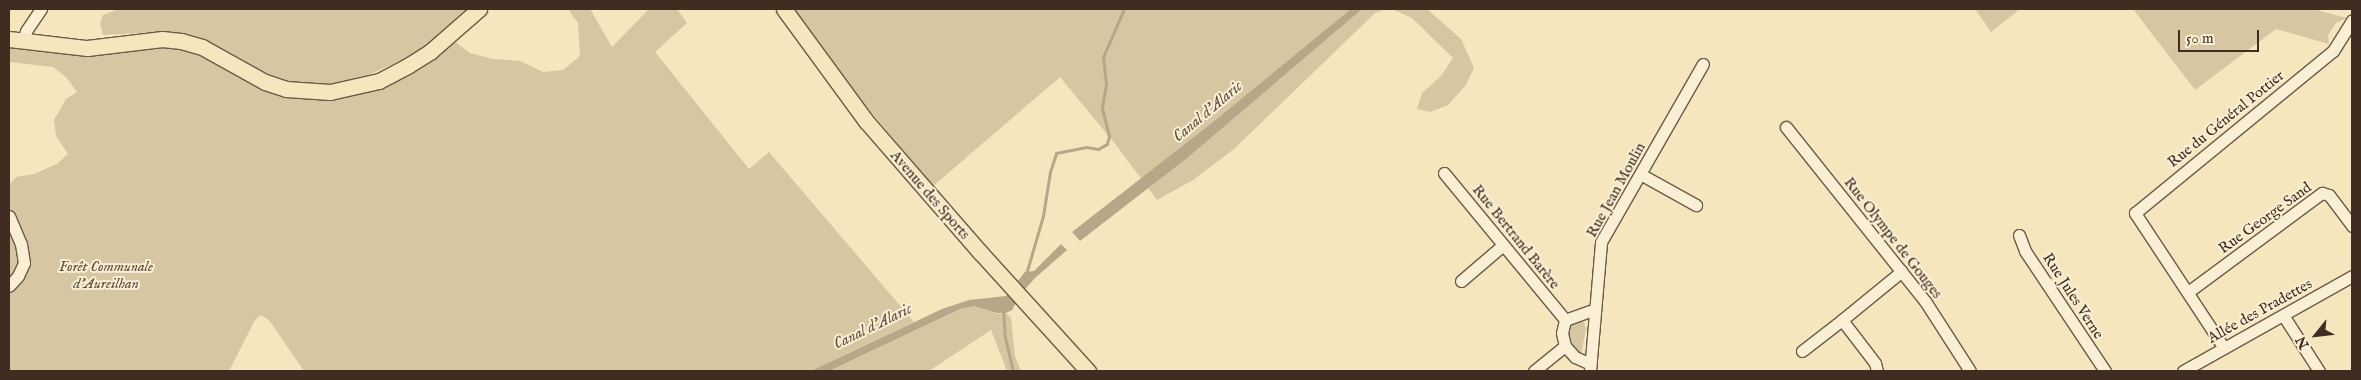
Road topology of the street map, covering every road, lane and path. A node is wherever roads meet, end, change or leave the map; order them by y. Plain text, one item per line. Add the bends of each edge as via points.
1 (41, 9) edge
2 (478, 9) edge
3 (784, 9) edge
4 (2352, 21) edge
5 (16, 40) edge
6 (1703, 64) dead end
7 (1786, 127) dead end
8 (1444, 174) dead end
9 (1642, 174) junction
10 (1696, 205) dead end
11 (9, 216) edge
12 (2352, 226) edge
13 (2019, 235) dead end
14 (1504, 245) junction
15 (1902, 271) junction
16 (2352, 276) edge
17 (1461, 281) dead end
18 (9, 286) edge
19 (2188, 292) junction
20 (1595, 309) junction
21 (2283, 315) junction
22 (1565, 320) junction
23 (1842, 320) junction
24 (1565, 346) junction
25 (2224, 348) junction
26 (1802, 351) dead end
27 (1591, 367) edge
28 (1088, 371) edge
29 (1534, 371) edge
30 (1876, 371) edge
31 (1970, 371) edge
32 (2105, 371) edge
33 (2183, 371) edge
34 (2319, 371) edge

1 - 5 street
2 - 5 main road via 431,51 409,65 380,81 330,92 305,92 272,84 202,47 181,41 162,39 87,48
3 - 28 main road, Avenue des Sports via 866,121
4 - 19 street, Rue du Général Pottier via 2332,51 2135,213
6 - 9 street, Rue Jean Moulin
7 - 15 street, Rue Olympe de Gouges
8 - 14 street, Rue Bertrand Barère
9 - 10 street
9 - 20 street, Rue Jean Moulin via 1601,242
11 - 18 street via 21,244 24,263
12 - 19 street, Rue George Sand via 2329,195 2322,193
13 - 32 street, Rue Jules Verne via 2025,250
14 - 17 street
14 - 22 street, Rue Bertrand Barère
15 - 23 street
15 - 31 street, Rue Olympe de Gouges
16 - 21 street, Allée des Pradettes
19 - 25 street
20 - 22 street
20 - 27 street, Rue Jean Moulin
21 - 25 street, Allée des Pradettes
21 - 34 street
22 - 24 street via 1562,333
23 - 26 street
23 - 30 street via 1875,363
24 - 27 street
24 - 29 street
25 - 33 street, Allée des Pradettes

